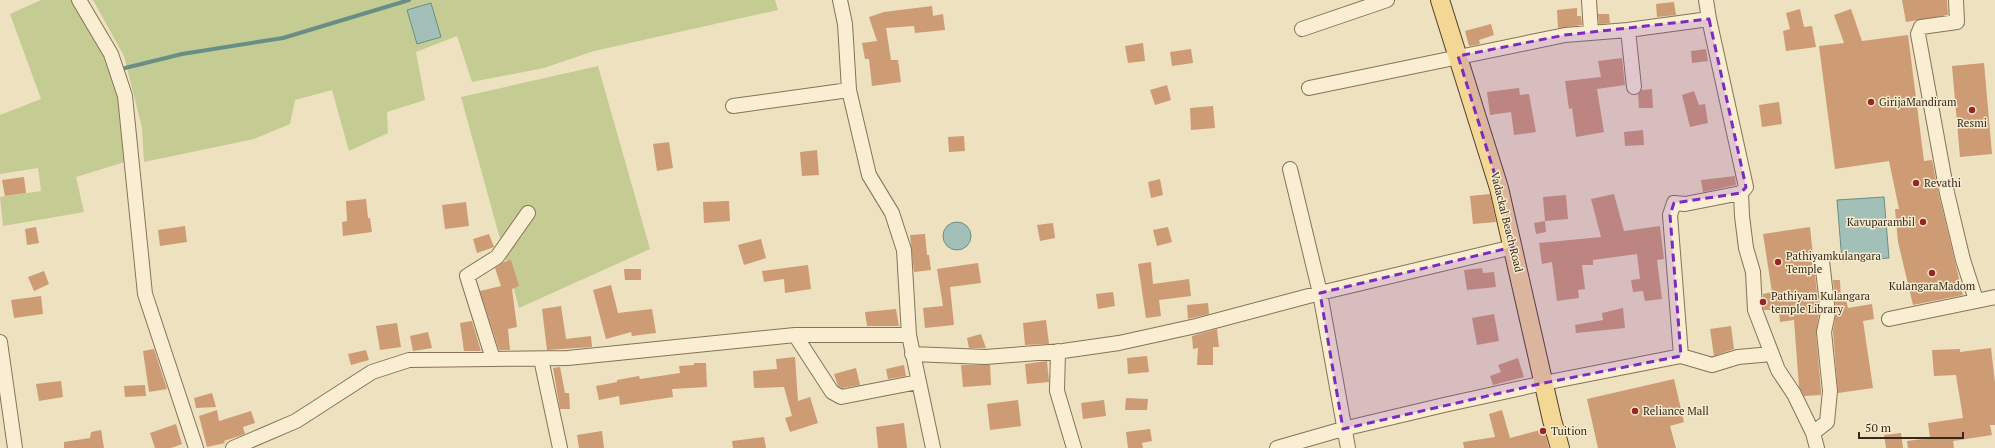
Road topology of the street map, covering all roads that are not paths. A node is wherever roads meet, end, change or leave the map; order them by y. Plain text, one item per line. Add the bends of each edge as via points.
1 (79, 0) edge
2 (840, 0) edge
3 (1387, 0) edge
4 (1440, 0) edge
5 (1589, 0) edge
6 (1706, 0) edge
7 (1956, 0) edge
8 (1709, 19) junction
9 (1302, 29) dead end
10 (1628, 30) junction
11 (1591, 33) junction
12 (1458, 56) junction
13 (1634, 86) dead end
14 (1309, 88) dead end
15 (849, 90) junction
16 (733, 106) dead end
17 (1290, 169) dead end
18 (1741, 193) junction
19 (528, 213) dead end
20 (1513, 247) junction
21 (1822, 261) dead end
22 (1320, 292) junction
23 (1995, 297) edge
24 (1976, 300) junction
25 (1889, 319) dead end
26 (795, 335) junction
27 (909, 335) junction
28 (0, 342) edge
29 (1058, 351) junction
30 (912, 354) junction
31 (1772, 354) junction
32 (1681, 356) junction
33 (493, 359) junction
34 (541, 359) junction
35 (918, 382) junction
36 (1544, 383) junction
37 (1343, 429) junction
38 (1813, 433) junction
39 (15, 448) edge
40 (196, 448) edge
41 (233, 448) edge
42 (560, 448) edge
43 (933, 448) edge
44 (1074, 448) edge
45 (1277, 448) edge
46 (1348, 448) edge
47 (1560, 448) edge
48 (1817, 448) edge

1 - 40 street via 111,54 125,96 145,294
2 - 15 street via 845,24
3 - 9 street
4 - 12 main road, Vadackal Beach Road
5 - 11 street
6 - 8 street
7 - 24 street via 1957,22 1921,27 1918,34 1947,193 1963,260
8 - 10 street
8 - 18 street via 1745,178 1746,187
10 - 11 street
10 - 13 street
11 - 12 street via 1565,35
12 - 14 street
12 - 20 main road, Vadackal Beach Road via 1499,188
15 - 16 street
15 - 27 street via 869,175 892,213 904,250
17 - 22 street
18 - 31 street via 1746,248 1753,272 1755,310
18 - 32 street via 1674,204 1670,214
19 - 33 street via 497,256 467,276
20 - 22 street
20 - 36 main road, Vadackal Beach Road
21 - 38 street via 1828,313 1824,332 1830,391 1827,422
22 - 29 street via 1196,326 1120,343
22 - 37 street
23 - 24 street
24 - 25 street
26 - 27 street
26 - 34 street
26 - 35 street via 836,396
27 - 30 street
28 - 39 street
29 - 30 street via 984,357
29 - 44 street via 1056,391
30 - 35 street
31 - 32 street via 1738,357 1712,365
31 - 38 street via 1778,370 1794,394
32 - 36 street
33 - 34 street
33 - 41 street via 409,360 392,365 372,372 296,421
34 - 42 street
35 - 43 street
36 - 37 street
36 - 47 main road, Vadackal Beach Road
37 - 45 street
37 - 46 street
38 - 48 street

